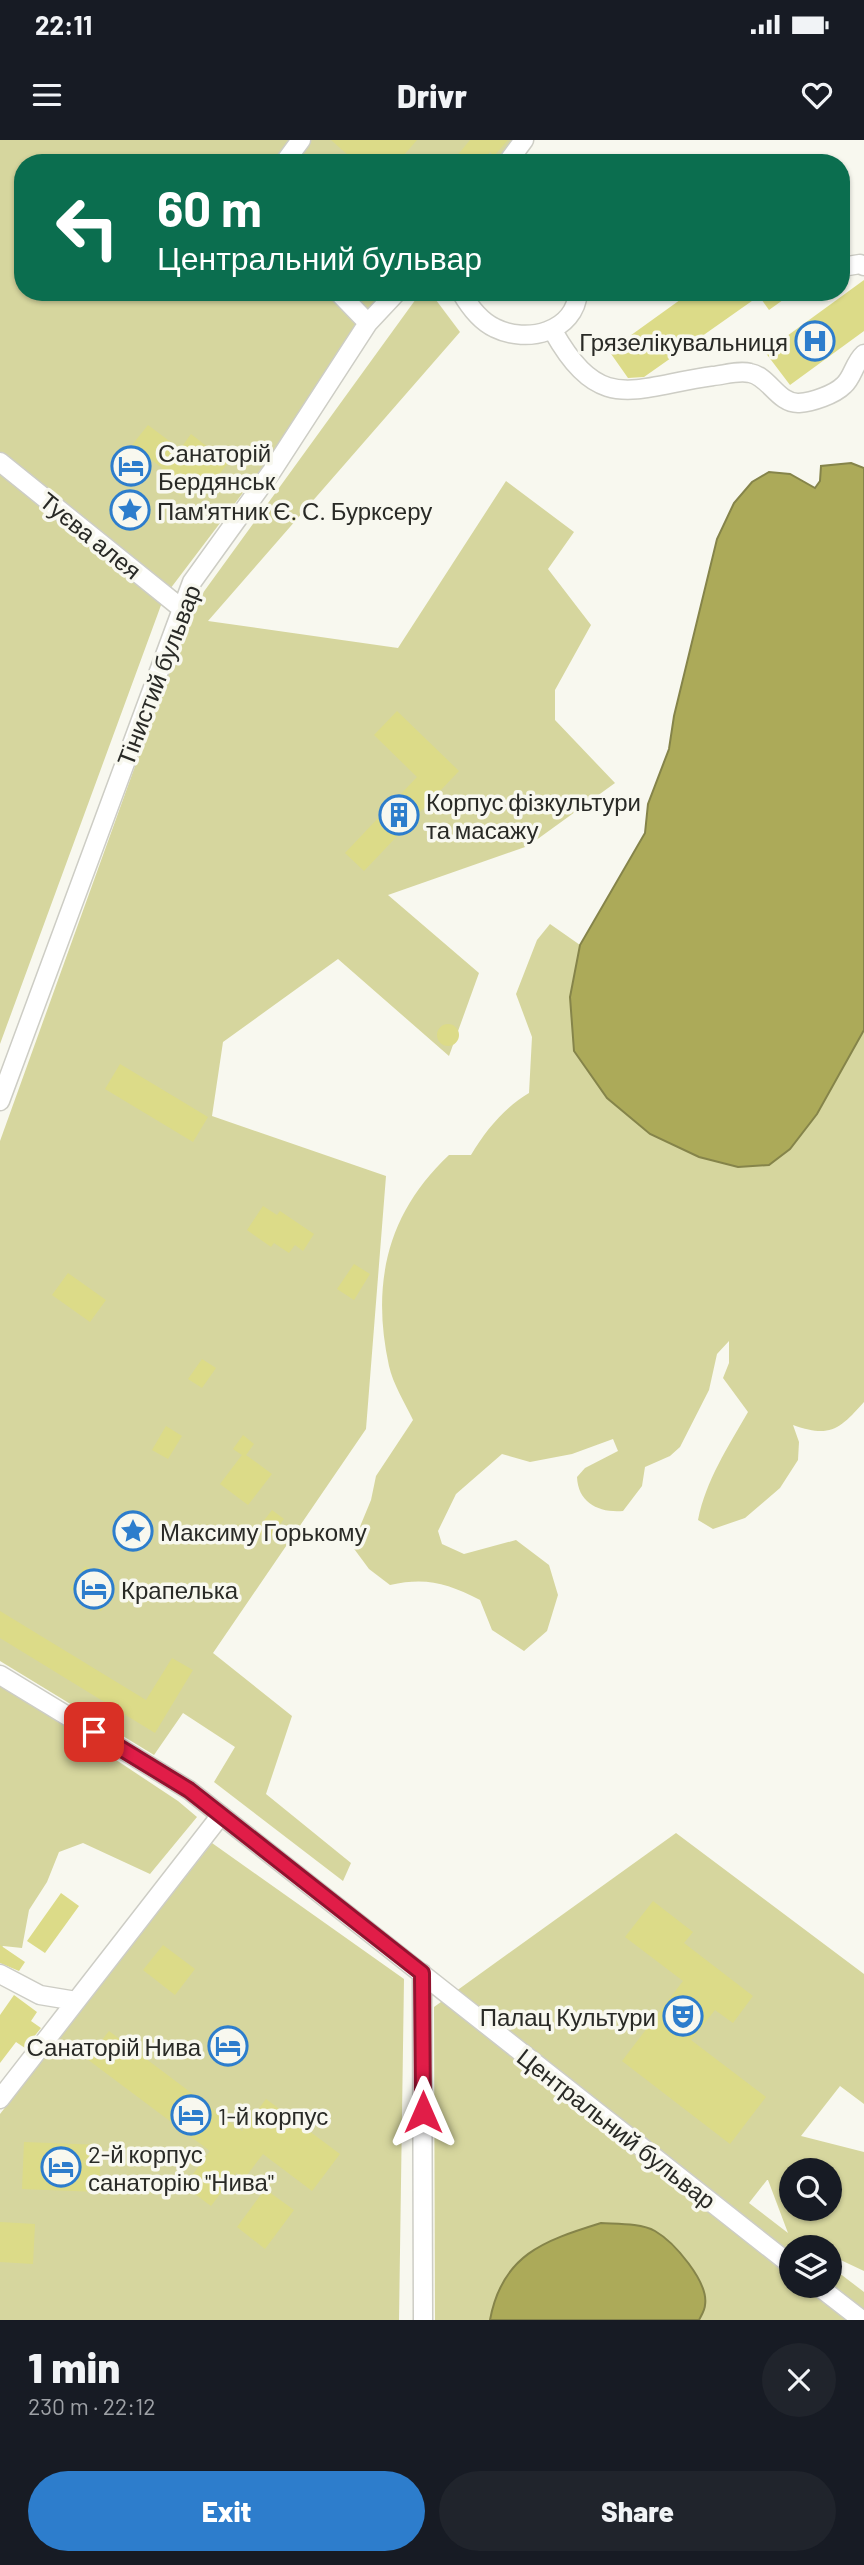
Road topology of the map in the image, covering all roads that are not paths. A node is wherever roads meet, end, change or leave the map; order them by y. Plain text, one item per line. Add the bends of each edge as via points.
1 (347, 301) edge
2 (389, 301) edge
3 (466, 301) edge
4 (575, 301) edge
5 (368, 323) junction
6 (553, 331) junction
7 (864, 354) edge
8 (845, 385) junction
9 (864, 385) edge
10 (0, 462) edge
11 (181, 608) junction
12 (0, 1101) edge
13 (0, 1675) edge
14 (221, 1815) junction
15 (422, 1973) junction
16 (0, 1974) edge
17 (76, 2001) junction
18 (0, 2099) edge
19 (779, 2255) edge
20 (834, 2298) edge
21 (423, 2320) edge
22 (862, 2320) edge

1 - 5 street
2 - 5 street, Тінистий бульвар
3 - 6 street via 495,328 524,335
4 - 6 street via 568,320
5 - 11 street, Тінистий бульвар via 272,471 192,582
6 - 8 street via 566,354 609,390 632,392 747,372 759,375 783,398 797,403
7 - 8 street
8 - 9 street
10 - 11 street, Туєва алея
11 - 12 street, Тінистий бульвар
13 - 14 street, Центральний бульвар via 189,1790
14 - 15 street, Центральний бульвар
14 - 17 street
15 - 19 street, Центральний бульвар
15 - 21 street
16 - 17 street via 40,1995
17 - 18 street
20 - 22 street

